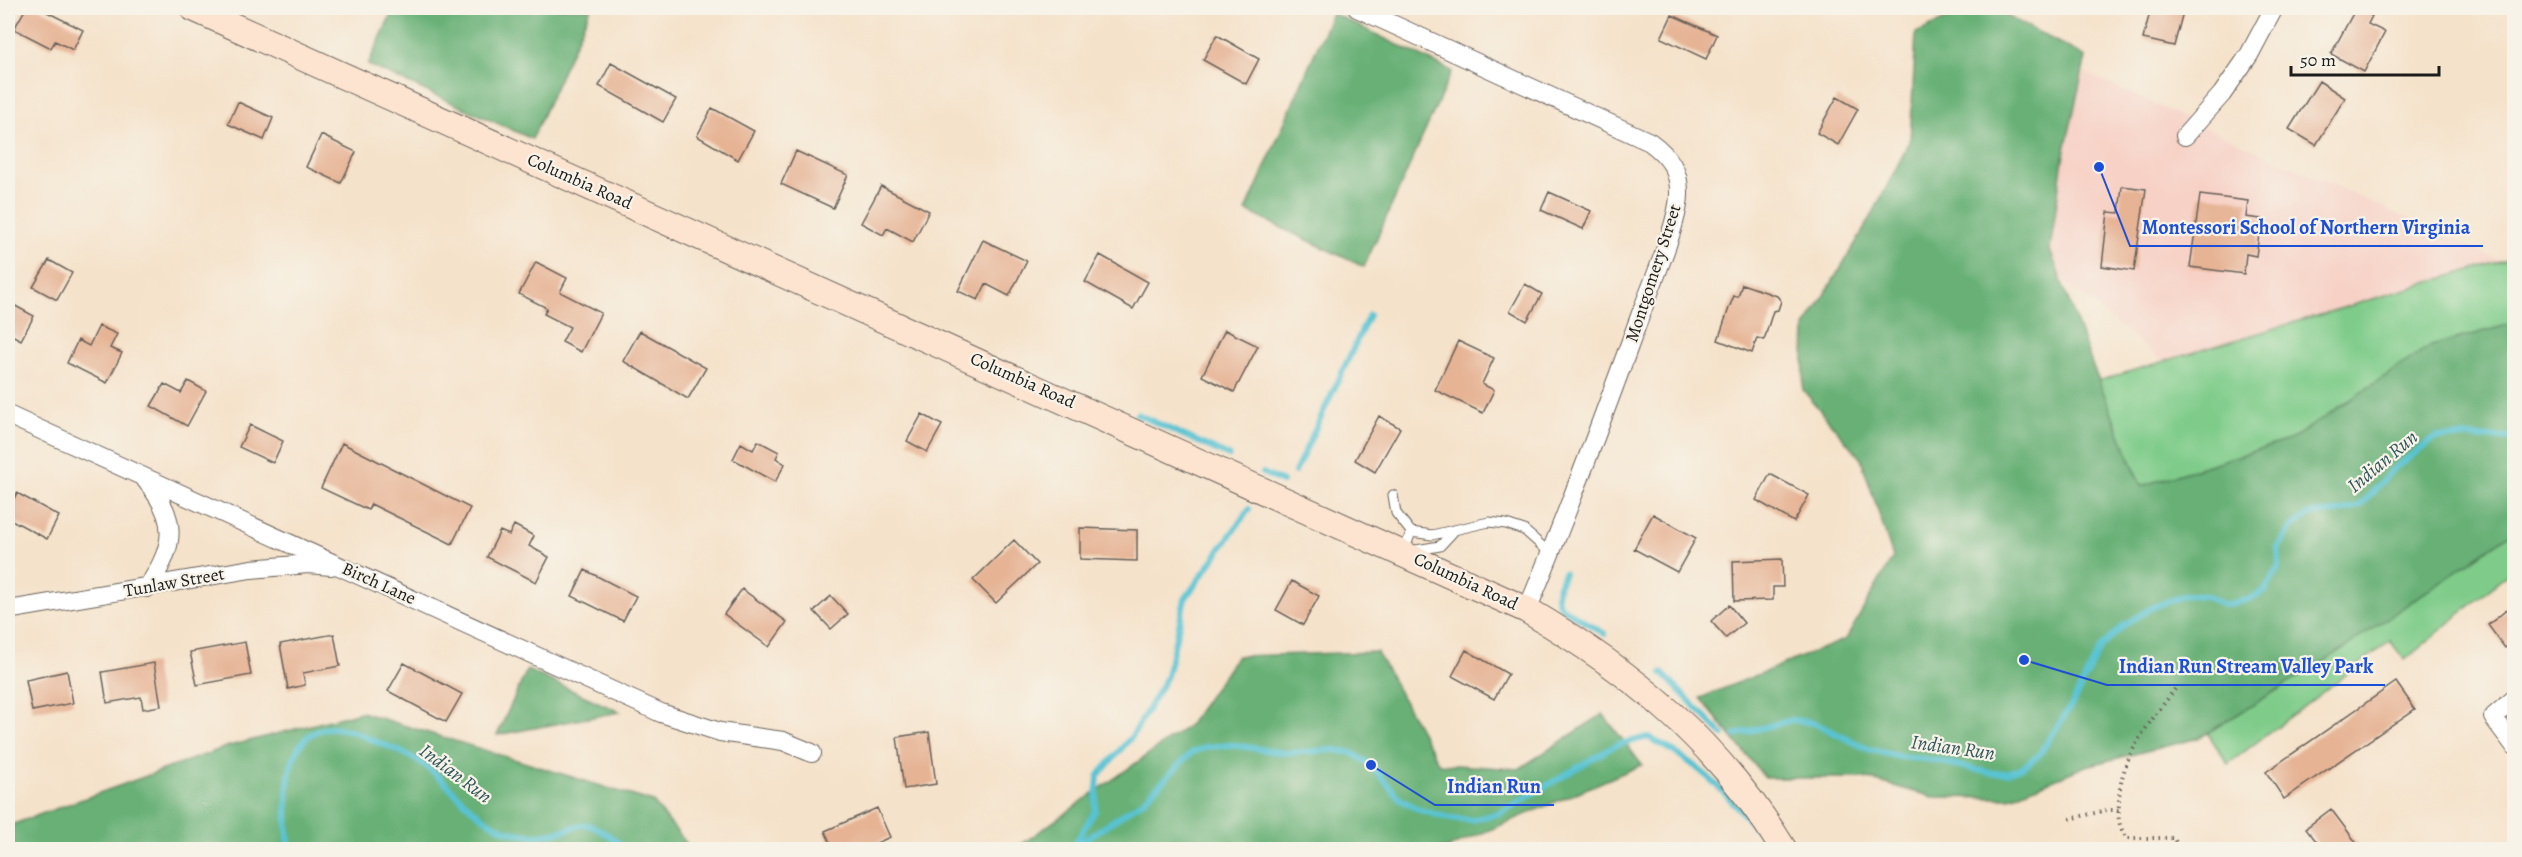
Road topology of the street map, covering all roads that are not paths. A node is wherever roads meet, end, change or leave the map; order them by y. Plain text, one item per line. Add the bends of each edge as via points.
1 (193, 8) edge
2 (1357, 8) edge
3 (2274, 8) edge
4 (2185, 136) dead end
5 (8, 415) edge
6 (142, 476) junction
7 (1394, 495) dead end
8 (1453, 532) junction
9 (1407, 542) junction
10 (1551, 554) junction
11 (342, 567) junction
12 (147, 588) junction
13 (8, 610) edge
14 (1527, 610) junction
15 (2514, 699) edge
16 (2514, 745) edge
17 (812, 753) dead end
18 (1784, 849) edge

1 - 9 street, Columbia Road
2 - 10 street, Montgomery Street via 1650,142 1666,154 1677,176 1678,204 1660,261
3 - 4 street via 2222,94
5 - 6 street, Birch Lane
6 - 11 street, Birch Lane
6 - 12 street via 168,513 171,531 169,548
7 - 9 lane
8 - 9 lane
8 - 9 lane via 1440,546
8 - 10 lane via 1489,522 1506,524 1524,530
9 - 14 street, Columbia Road
10 - 14 street, Montgomery Street
11 - 12 street, Tunlaw Street via 309,564 251,569
11 - 17 street, Birch Lane via 661,713 701,727 783,741
12 - 13 street, Tunlaw Street
14 - 18 street, Columbia Road via 1596,651 1696,737 1755,803
15 - 16 street via 2493,717

